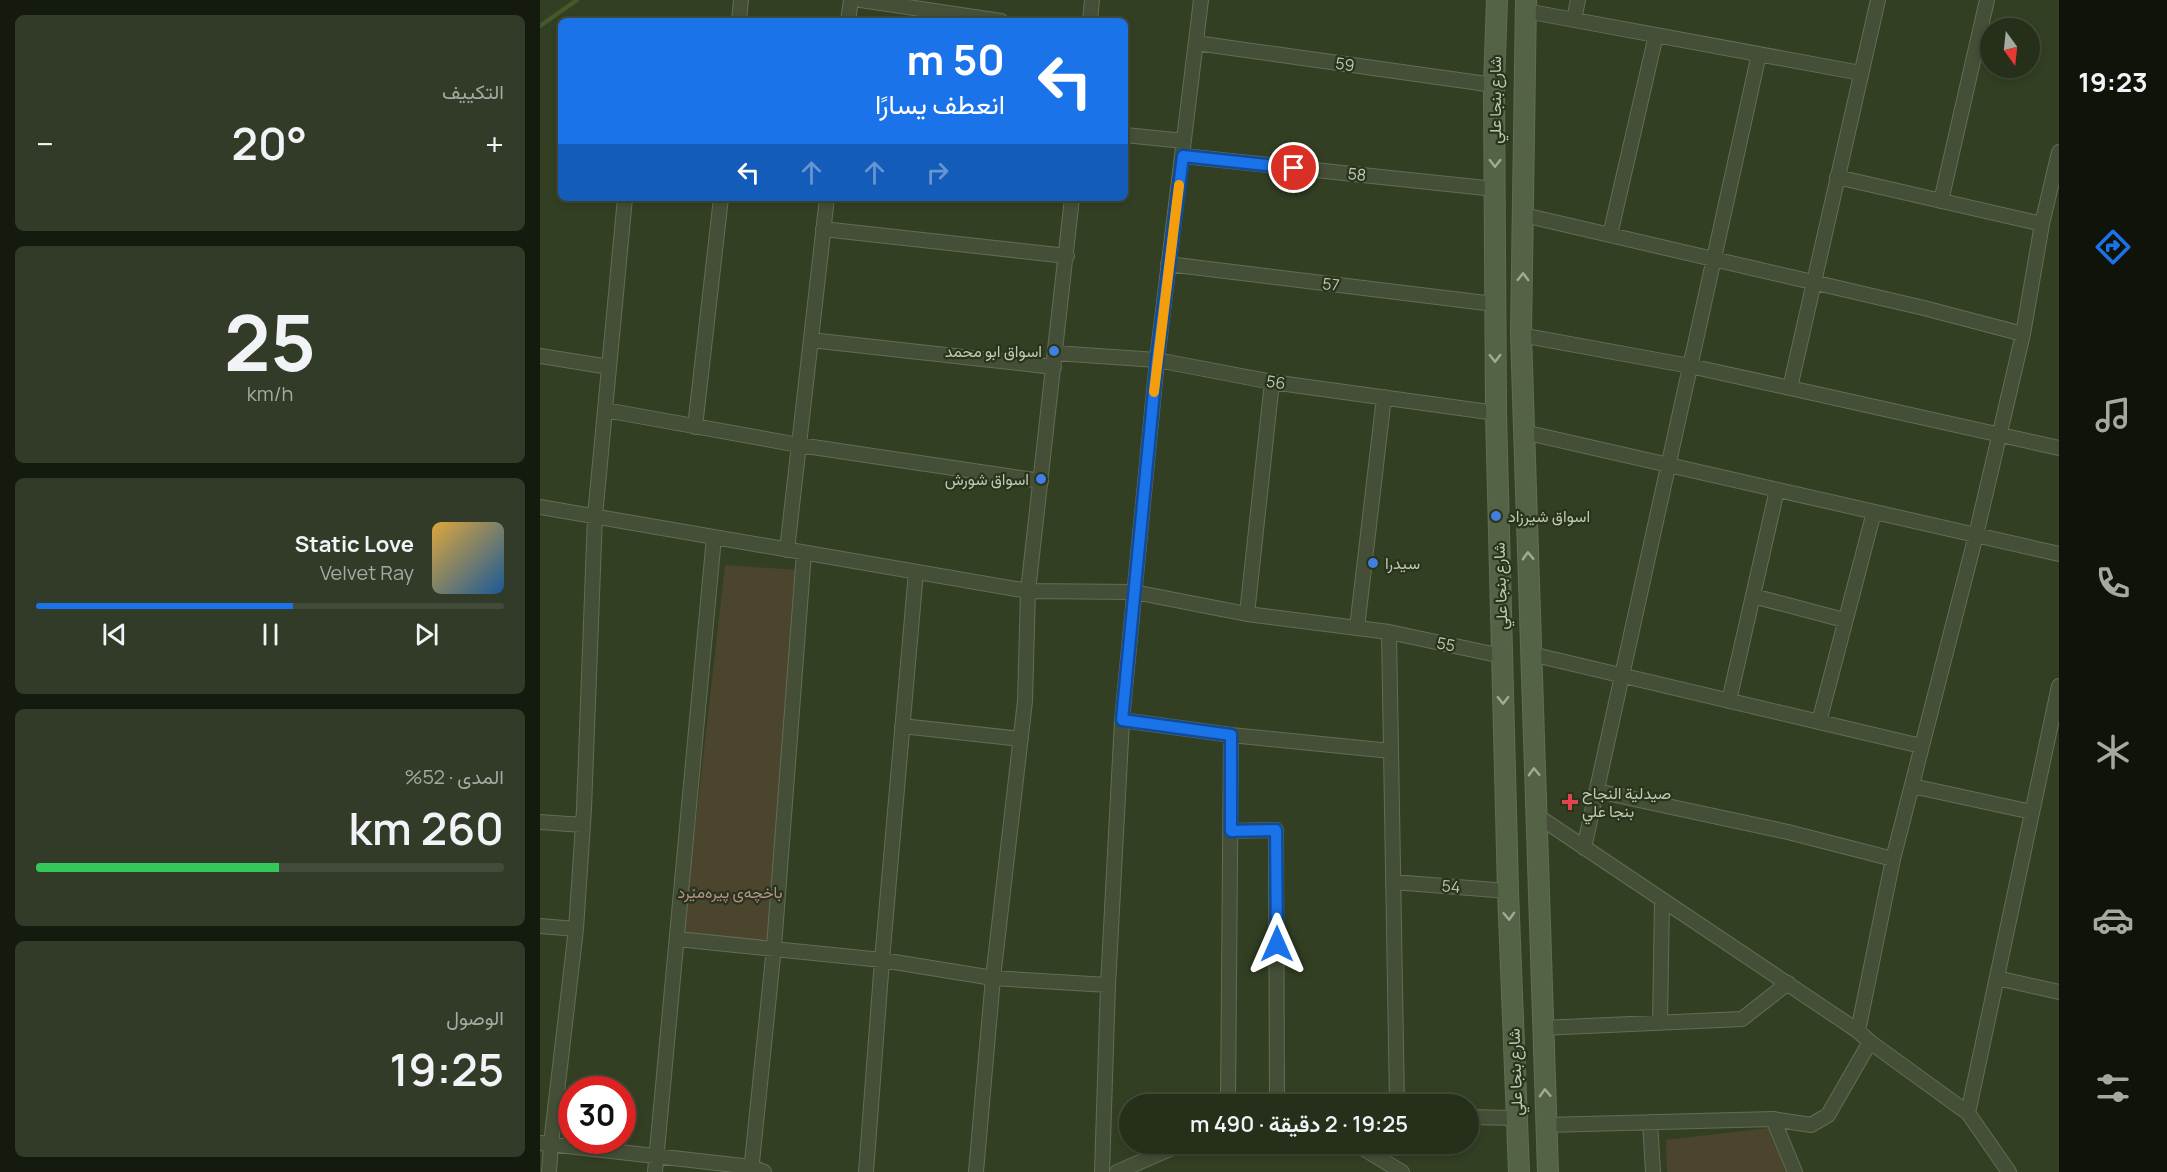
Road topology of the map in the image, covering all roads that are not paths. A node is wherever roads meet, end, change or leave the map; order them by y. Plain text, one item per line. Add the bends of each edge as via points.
1 (741, 0) edge
2 (851, 0) edge
3 (861, 0) edge
4 (1092, 0) edge
5 (1201, 0) edge
6 (1497, 0) edge
7 (1578, 0) edge
8 (1878, 0) edge
9 (1987, 0) edge
10 (1526, 5) edge
11 (739, 18) edge
12 (848, 18) edge
13 (981, 18) edge
14 (1090, 18) edge
15 (1574, 20) junction
16 (1656, 35) junction
17 (1196, 43) junction
18 (1759, 54) junction
19 (1861, 73) junction
20 (1494, 85) junction
21 (1128, 135) edge
22 (1184, 141) junction
23 (2059, 152) edge
24 (1183, 156) junction
25 (1837, 177) junction
26 (1495, 189) junction
27 (625, 201) edge
28 (721, 201) edge
29 (827, 201) edge
30 (1072, 201) edge
31 (1941, 201) junction
32 (1524, 215) junction
33 (2042, 224) junction
34 (823, 229) junction
35 (1610, 235) junction
36 (1067, 256) junction
37 (1714, 259) junction
38 (1168, 264) junction
39 (1813, 282) junction
40 (1494, 304) junction
41 (2023, 334) junction
42 (1521, 335) junction
43 (811, 340) junction
44 (540, 356) edge
45 (1055, 360) junction
46 (1157, 360) junction
47 (1690, 366) junction
48 (609, 367) junction
49 (1272, 382) junction
50 (1790, 388) junction
51 (1384, 398) junction
52 (605, 411) junction
53 (1496, 413) junction
54 (695, 426) junction
55 (1524, 432) junction
56 (1999, 435) junction
57 (799, 445) junction
58 (2059, 448) edge
59 (1669, 465) junction
60 (1041, 481) junction
61 (1777, 490) junction
62 (540, 507) edge
63 (1874, 512) junction
64 (596, 516) junction
65 (1976, 535) junction
66 (714, 537) junction
67 (786, 550) junction
68 (804, 553) junction
69 (2059, 554) edge
70 (916, 572) junction
71 (1529, 588) junction
72 (1500, 590) junction
73 (1028, 591) junction
74 (1134, 592) junction
75 (1753, 596) junction
76 (1247, 614) junction
77 (1844, 620) junction
78 (1357, 628) junction
79 (1389, 632) junction
80 (1531, 654) junction
81 (1502, 656) junction
82 (1622, 676) junction
83 (2059, 686) edge
84 (1729, 701) junction
85 (1122, 720) junction
86 (1819, 722) junction
87 (902, 726) junction
88 (1231, 735) junction
89 (1021, 739) junction
90 (1921, 746) junction
91 (1391, 752) junction
92 (1912, 786) junction
93 (1597, 791) junction
94 (2032, 812) junction
95 (1536, 815) junction
96 (540, 822) edge
97 (583, 825) junction
98 (1231, 831) junction
99 (1584, 848) junction
100 (1893, 859) junction
101 (1393, 882) junction
102 (1508, 891) junction
103 (1662, 900) junction
104 (540, 926) edge
105 (576, 929) junction
106 (677, 939) junction
107 (774, 947) junction
108 (882, 960) junction
109 (993, 978) junction
110 (1997, 978) junction
111 (1788, 983) junction
112 (1108, 986) junction
113 (2059, 992) edge
114 (1660, 1023) junction
115 (1542, 1028) junction
116 (1858, 1031) junction
117 (1870, 1042) junction
118 (1227, 1094) edge
119 (1277, 1094) edge
120 (1397, 1094) edge
121 (1968, 1113) junction
122 (1479, 1117) edge
123 (1517, 1119) junction
124 (1773, 1119) junction
125 (1650, 1122) junction
126 (1546, 1125) junction
127 (545, 1144) edge
128 (1159, 1154) edge
129 (1372, 1154) edge
130 (657, 1156) junction
131 (756, 1170) edge
132 (549, 1172) edge
133 (655, 1172) edge
134 (866, 1172) edge
135 (976, 1172) edge
136 (1102, 1172) edge
137 (1117, 1172) edge
138 (1402, 1172) edge
139 (1519, 1172) edge
140 (1548, 1172) edge
141 (1653, 1172) edge
142 (1796, 1172) edge
143 (2009, 1172) edge

1 - 11 street
2 - 12 street
3 - 13 street
4 - 14 street
5 - 17 street
6 - 20 main road, شارع بنجا علي
7 - 15 street
8 - 19 street
9 - 31 street
10 - 15 street
10 - 32 main road, شارع بنجا علي
15 - 16 street
16 - 18 street
16 - 35 street
17 - 20 street, 59
17 - 22 street
18 - 19 street
18 - 37 street
19 - 25 street
20 -> 26 main road, شارع بنجا علي
21 - 22 street
22 - 24 street
23 - 33 street
24 - 26 street, 58
24 - 38 street
25 - 31 street
25 - 39 street
26 - 40 main road, شارع بنجا علي
27 - 48 street
28 - 54 street
29 - 34 street
30 - 36 street
31 - 33 street
32 - 35 street
42 -> 32 main road, شارع بنجا علي
33 - 41 street
34 - 36 street
34 - 43 street
35 - 37 street
36 - 45 street
37 - 39 street
37 - 47 street
38 - 40 street, 57
38 - 46 street
39 - 41 street
39 - 50 street
40 -> 53 main road, شارع بنجا علي
41 - 56 street
42 - 47 street
42 - 55 main road, شارع بنجا علي
43 - 45 street, 56
43 - 57 street
44 - 48 street
45 - 46 street, 56
45 - 60 street
46 - 49 street, 56
46 - 74 street
47 - 50 street
47 - 59 street
48 - 52 street
49 - 51 street, 56
49 - 76 street
50 - 56 street
51 - 53 street, 56
51 - 78 street
52 - 54 street
52 - 64 street
53 - 72 main road, شارع بنجا علي
54 - 57 street
55 - 59 street
71 -> 55 main road, شارع بنجا علي
56 - 58 street
56 - 65 street
57 - 60 street
57 - 67 street
59 - 61 street
59 - 82 street
60 - 73 street
61 - 63 street
61 - 75 street
62 - 64 street, 55
63 - 65 street
63 - 77 street
64 - 66 street, 55
64 - 97 street
65 - 69 street
65 - 90 street
66 - 67 street, 55
66 - 106 street
67 - 68 street, 55
68 - 70 street, 55
68 - 107 street
70 - 73 street, 55
70 - 87 street
71 - 72 main road
71 - 80 main road, شارع بنجا علي
72 - 81 main road, شارع بنجا علي
73 - 74 street, 55
73 - 89 street
74 - 76 street, 55
74 - 85 street
75 - 77 street
75 - 84 street
76 - 78 street, 55
77 - 86 street
78 - 79 street, 55
79 - 81 street, 55
79 - 91 street
80 - 82 street
95 -> 80 main road, شارع بنجا علي
81 -> 102 main road, شارع بنجا علي
82 - 84 street
82 - 93 street
83 - 94 street
84 - 86 street
85 - 88 street
85 - 112 street
86 - 90 street
87 - 89 street
87 - 108 street
88 - 91 street
88 - 98 street
89 - 109 street
90 - 92 street
91 - 101 street
92 - 94 street
92 - 100 street
93 - 99 street
93 - 100 street
94 - 110 street
95 - 99 street
95 - 115 main road, شارع بنجا علي
96 - 97 street
97 - 105 street
98 - 118 street
98 - 119 street via 1276,830
99 - 103 street
100 - 116 street
101 - 102 street, 54
101 - 120 street
102 -> 123 main road, شارع بنجا علي
103 - 111 street
103 - 114 street
104 - 105 street
105 - 127 street
106 - 107 street
106 - 130 street
107 - 108 street
107 - 131 street
108 - 109 street
108 - 134 street
109 - 112 street
109 - 135 street
110 - 113 street
110 - 121 street
111 - 114 street via 1742,1019
111 - 116 street
112 - 136 street
114 - 115 street
126 -> 115 main road, شارع بنجا علي
116 - 117 street
117 - 121 street
117 - 124 street via 1828,1115 1811,1125
121 - 143 street
122 - 123 street
123 - 139 main road, شارع بنجا علي
124 - 125 street
124 - 142 street
125 - 126 street
125 - 141 street
126 - 140 main road, شارع بنجا علي
127 - 130 street
127 - 132 street
128 - 137 street
129 - 138 street
130 - 131 street
130 - 133 street

